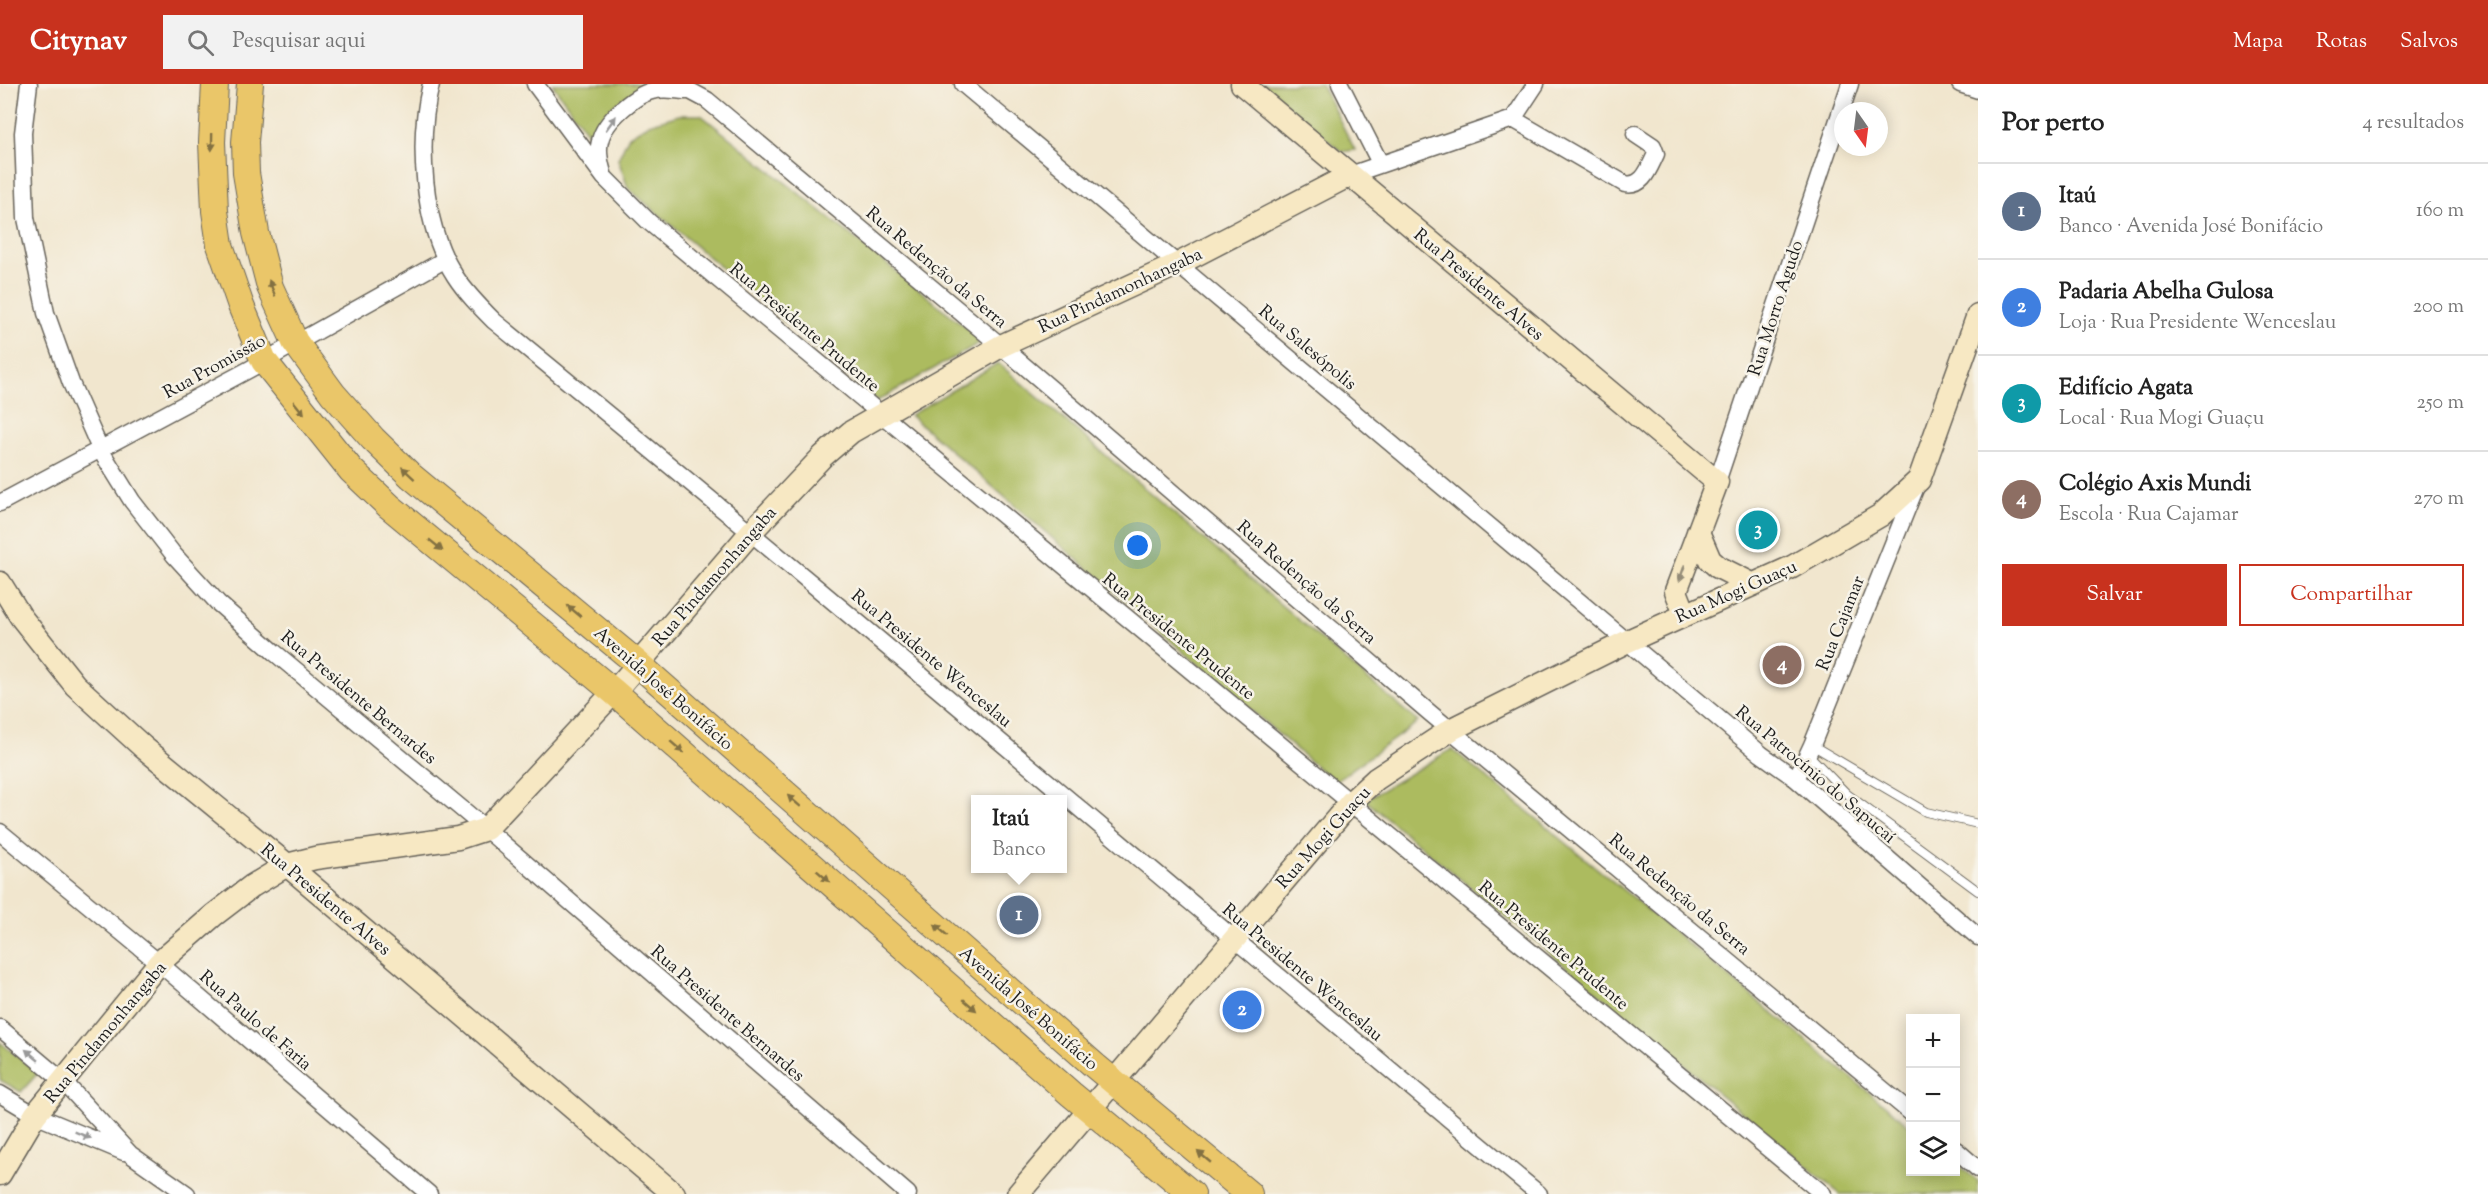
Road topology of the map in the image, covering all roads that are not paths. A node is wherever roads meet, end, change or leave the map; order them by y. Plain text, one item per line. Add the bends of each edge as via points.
1 (29, 84) edge
2 (215, 84) edge
3 (250, 84) edge
4 (431, 84) edge
5 (536, 84) edge
6 (963, 84) edge
7 (1242, 84) edge
8 (1340, 84) edge
9 (1536, 84) edge
10 (1850, 84) edge
11 (1960, 84) edge
12 (683, 88) edge
13 (1978, 90) edge
14 (1516, 121) junction
15 (1635, 134) dead end
16 (1380, 163) junction
17 (1350, 175) junction
18 (604, 177) junction
19 (446, 259) junction
20 (1178, 264) junction
21 (1978, 315) edge
22 (295, 342) junction
23 (1002, 346) junction
24 (264, 361) junction
25 (880, 415) junction
26 (101, 451) junction
27 (1919, 480) junction
28 (1717, 482) junction
29 (0, 503) edge
30 (1881, 515) junction
31 (1901, 526) junction
32 (752, 531) junction
33 (1698, 532) junction
34 (0, 583) edge
35 (1752, 584) junction
36 (1685, 615) junction
37 (1628, 641) junction
38 (637, 663) junction
39 (614, 692) junction
40 (1452, 729) junction
41 (1810, 749) junction
42 (1796, 779) junction
43 (1063, 795) edge
44 (1067, 798) edge
45 (1351, 802) junction
46 (1978, 824) edge
47 (486, 829) junction
48 (0, 832) edge
49 (287, 865) junction
50 (1978, 891) edge
51 (1978, 937) edge
52 (1234, 940) junction
53 (159, 963) junction
54 (0, 1028) edge
55 (64, 1082) junction
56 (1113, 1082) junction
57 (0, 1094) edge
58 (1906, 1108) edge
59 (1089, 1110) junction
60 (35, 1115) junction
61 (1960, 1153) edge
62 (130, 1154) junction
63 (1978, 1169) edge
64 (0, 1174) edge
65 (187, 1194) edge
66 (429, 1194) edge
67 (674, 1194) edge
68 (908, 1194) edge
69 (1018, 1194) edge
70 (1192, 1194) edge
71 (1249, 1194) edge
72 (1539, 1194) edge
73 (1823, 1194) edge

1 - 26 street, Rua Presidente Bernardes via 23,133 26,218 46,313
2 -> 24 main road, Avenida José Bonifácio via 212,169 220,245
22 -> 3 main road, Avenida José Bonifácio via 270,286 256,233 246,173
4 - 19 street, Rua Presidente Wenceslau via 424,112 426,190
5 - 18 street, Rua Presidente Prudente
6 - 20 street, Rua Salesópolis
7 - 17 street, Rua Presidente Alves
8 - 16 street
9 - 14 street
10 - 28 street, Rua Morro Agudo
11 - 13 street
18 -> 12 street via 600,140 613,118 632,100 656,90
12 - 23 street, Rua Redenção da Serra via 707,100
14 - 15 street via 1631,185 1642,179 1656,154 1653,146
14 - 16 street, Rua Pindamonhangaba
16 - 17 street, Rua Pindamonhangaba
17 - 20 street, Rua Pindamonhangaba
17 - 28 street, Rua Presidente Alves
18 - 25 street, Rua Presidente Prudente via 649,222
19 - 22 street, Rua Promissão
19 - 32 street, Rua Presidente Wenceslau via 474,300 495,321
20 - 23 street, Rua Pindamonhangaba
20 - 37 street, Rua Salesópolis
21 - 27 street, Rua Mogi Guaçu
22 - 24 street, Rua Promissão
38 -> 22 main road, Avenida José Bonifácio via 411,476 333,394
23 - 25 street, Rua Pindamonhangaba
23 - 40 street, Rua Redenção da Serra
24 - 26 street, Rua Promissão
24 -> 39 main road, Avenida José Bonifácio via 351,470 389,506
25 - 32 street, Rua Pindamonhangaba via 851,432 823,456
25 - 45 street, Rua Presidente Prudente
26 - 29 street, Rua Promissão
26 - 47 street, Rua Presidente Bernardes via 132,501 218,603
27 - 30 street, Rua Mogi Guaçu
27 - 31 street, Rua Cajamar
28 - 33 street, Rua Morro Agudo
30 - 31 street
30 - 35 street, Rua Mogi Guaçu via 1819,552
31 - 41 street, Rua Cajamar
32 - 38 street, Rua Pindamonhangaba
32 - 43 street, Rua Presidente Wenceslau
33 - 35 street via 1710,560
33 -> 36 street, Rua Morro Agudo via 1676,591
34 - 49 street, Rua Presidente Alves via 21,617 75,685 143,747
35 - 36 street, Rua Mogi Guaçu
36 - 37 street, Rua Mogi Guaçu
37 - 40 street, Rua Mogi Guaçu
37 - 42 street, Rua Patrocínio do Sapucaí
38 - 39 street, Rua Pindamonhangaba
56 -> 38 main road, Avenida José Bonifácio
39 - 47 street, Rua Pindamonhangaba
39 -> 59 main road, Avenida José Bonifácio
40 - 45 street, Rua Mogi Guaçu via 1376,778
40 - 58 street, Rua Redenção da Serra
41 - 42 street, Rua Cajamar
41 - 46 lane via 1926,812
41 - 50 lane via 1847,794
42 - 51 street, Rua Patrocínio do Sapucaí
44 - 52 street, Rua Presidente Wenceslau
45 - 52 street, Rua Mogi Guaçu
45 - 73 street, Rua Presidente Prudente
47 - 49 street, Rua Pindamonhangaba via 458,838
47 - 68 street, Rua Presidente Bernardes
48 - 53 street, Rua Paulo de Faria
49 - 53 street, Rua Pindamonhangaba via 242,893
49 - 67 street, Rua Presidente Alves
52 - 56 street, Rua Mogi Guaçu
52 - 72 street, Rua Presidente Wenceslau
53 - 55 street, Rua Pindamonhangaba
53 - 66 street, Rua Paulo de Faria
55 -> 54 street
55 - 60 street, Rua Pindamonhangaba
55 - 62 street
56 - 59 street, Rua Mogi Guaçu
71 -> 56 main road, Avenida José Bonifácio
57 - 60 street
59 - 69 street, Rua Mogi Guaçu
59 - 70 main road, Avenida José Bonifácio
60 -> 62 street
60 - 64 street, Rua Pindamonhangaba
61 - 63 street
62 - 65 street

